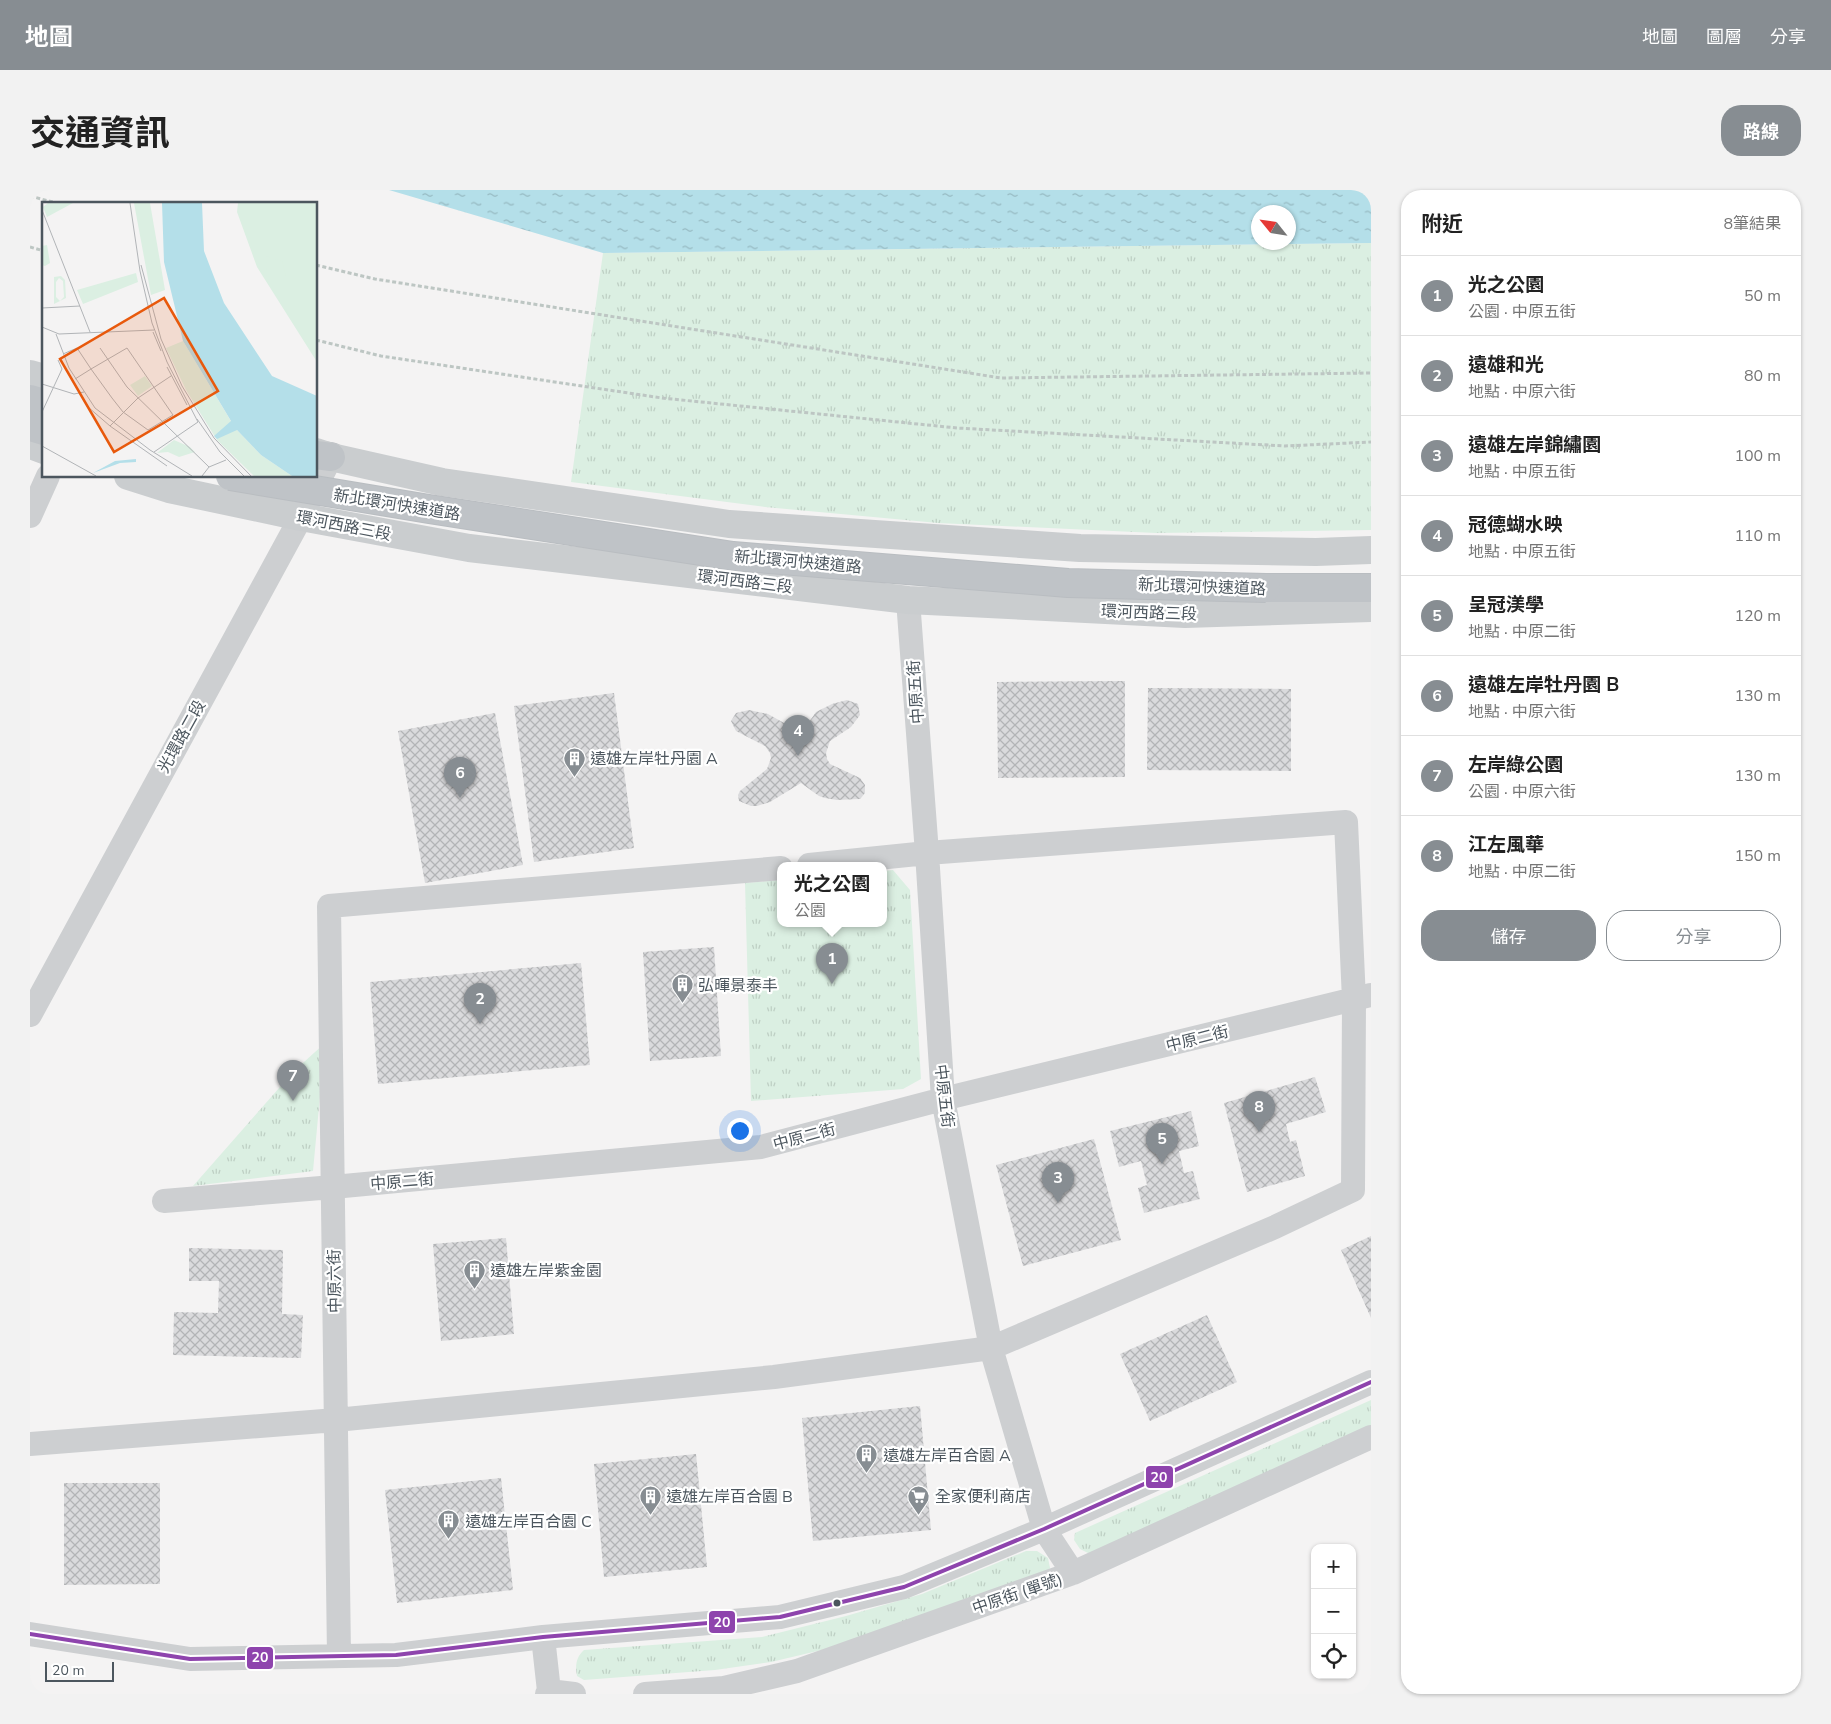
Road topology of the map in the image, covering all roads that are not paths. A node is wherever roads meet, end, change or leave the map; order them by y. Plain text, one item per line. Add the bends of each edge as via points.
1 (30, 445) edge
2 (42, 449) edge
3 (321, 455) edge
4 (47, 478) edge
5 (134, 478) edge
6 (242, 478) edge
7 (314, 478) edge
8 (30, 516) edge
9 (301, 517) junction
10 (1371, 550) edge
11 (1371, 588) edge
12 (908, 600) junction
13 (1371, 608) edge
14 (927, 853) junction
15 (838, 862) edge
16 (777, 868) edge
17 (1362, 997) edge
18 (30, 1015) edge
19 (943, 1099) junction
20 (333, 1187) junction
21 (164, 1201) dead end
22 (991, 1348) junction
23 (1371, 1382) edge
24 (336, 1420) junction
25 (1371, 1437) edge
26 (30, 1444) edge
27 (1044, 1529) junction
28 (1073, 1573) junction
29 (30, 1634) edge
30 (542, 1637) junction
31 (339, 1656) junction
32 (548, 1692) edge
33 (574, 1694) edge
34 (645, 1694) edge

1 - 2 main road
3 - 10 main road via 442,482 730,524 1080,548
4 - 8 street
5 - 9 main road, 環河西路三段 via 169,489
6 - 11 highway, 新北環河快速道路, bridge via 733,556 1068,583
7 - 9 street, 光環路二段
9 - 12 main road, 環河西路三段 via 469,548
9 - 18 street, 光環路二段
12 - 13 main road, 環河西路三段 via 1185,614
12 - 14 street, 中原五街
14 - 15 street
14 - 17 street via 1346,822
14 - 19 street, 中原五街
16 - 20 street, 中原六街 via 329,906
17 - 19 street, 中原二街
17 - 22 street via 1353,1190 1275,1227
19 - 20 street, 中原二街 via 761,1148
19 - 22 street, 中原五街
20 - 21 street, 中原二街
20 - 24 street, 中原六街
22 - 24 street via 774,1377
22 - 27 street, 中原五街
23 - 27 street
24 - 26 street
24 - 31 street, 中原六街
25 - 28 street, 中原街 (單號)
27 - 28 street, 中原五街
27 - 30 street via 904,1587 780,1617
28 - 34 street, 中原街 (單號) via 797,1671 724,1688
29 - 31 street via 190,1659
30 - 31 street via 396,1655
30 - 32 street
32 - 33 street

